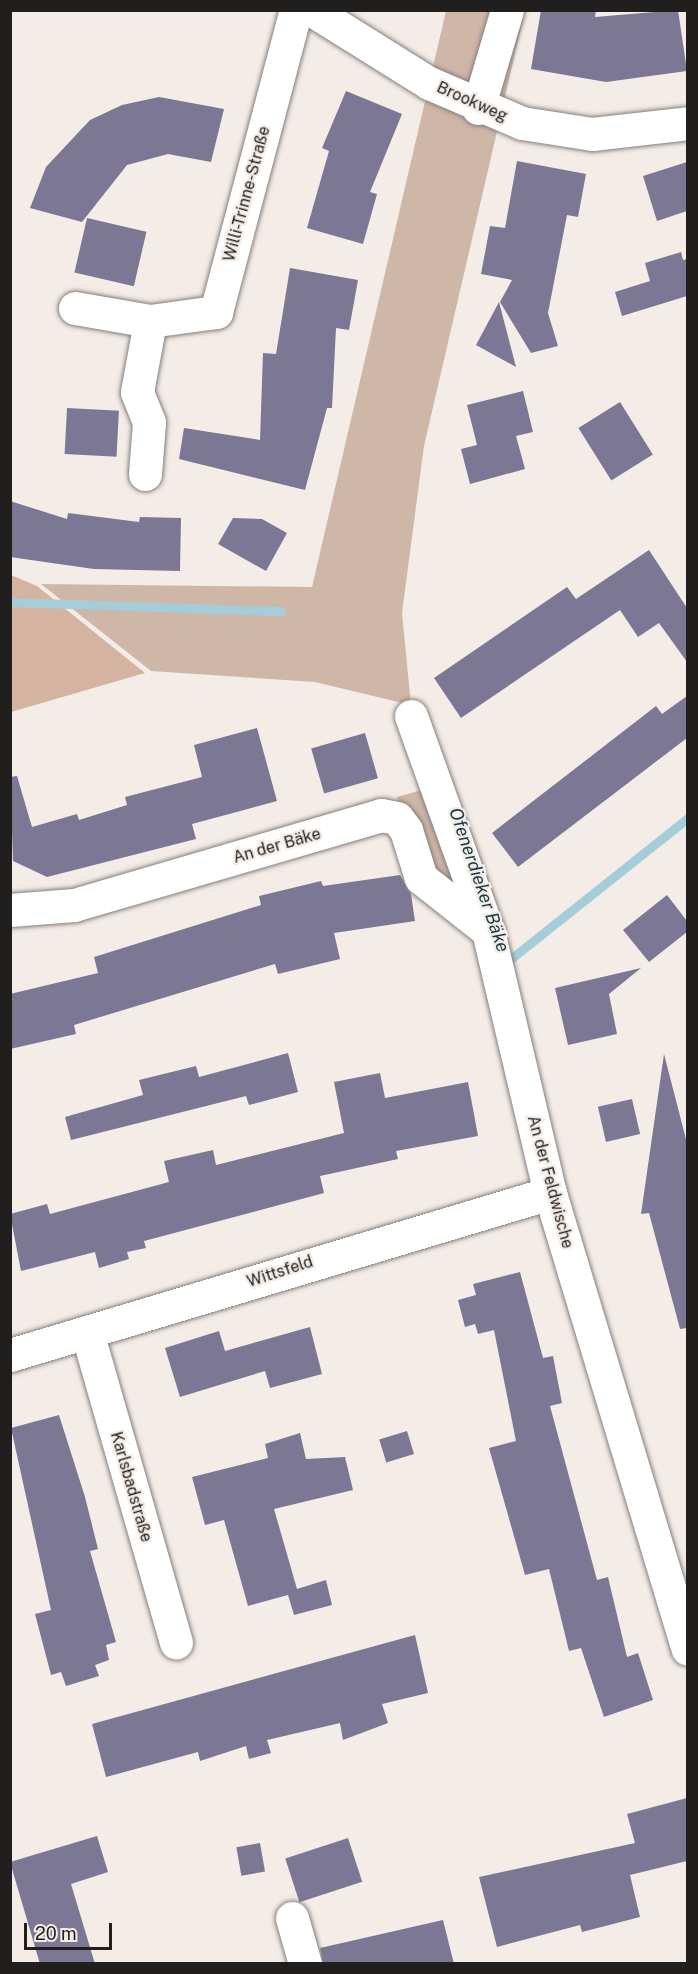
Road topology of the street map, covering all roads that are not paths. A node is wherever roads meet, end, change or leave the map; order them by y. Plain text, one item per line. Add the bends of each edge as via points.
1 (296, 10) edge
2 (312, 10) edge
3 (507, 10) edge
4 (478, 108) junction
5 (687, 123) edge
6 (75, 308) dead end
7 (150, 321) junction
8 (145, 474) dead end
9 (411, 716) dead end
10 (10, 910) edge
11 (488, 931) junction
12 (550, 1193) junction
13 (87, 1332) junction
14 (10, 1355) edge
15 (176, 1642) dead end
16 (687, 1649) edge
17 (292, 1918) dead end
18 (305, 1964) edge

1 - 7 street, Willi-Trinne-Straße via 216,312
2 - 4 street, Brookweg
3 - 4 street
4 - 5 street, Brookweg via 532,126 592,134
6 - 7 street, Willi-Trinne-Straße
7 - 8 street via 137,392 149,422
9 - 11 street, An der Feldwische
10 - 11 street, An der Bäke via 74,905 381,815 397,818 406,830 421,878
11 - 12 street, An der Feldwische
12 - 13 street, Wittsfeld
12 - 16 street, An der Feldwische
13 - 14 street, Wittsfeld
13 - 15 street, Karlsbadstraße
17 - 18 street

